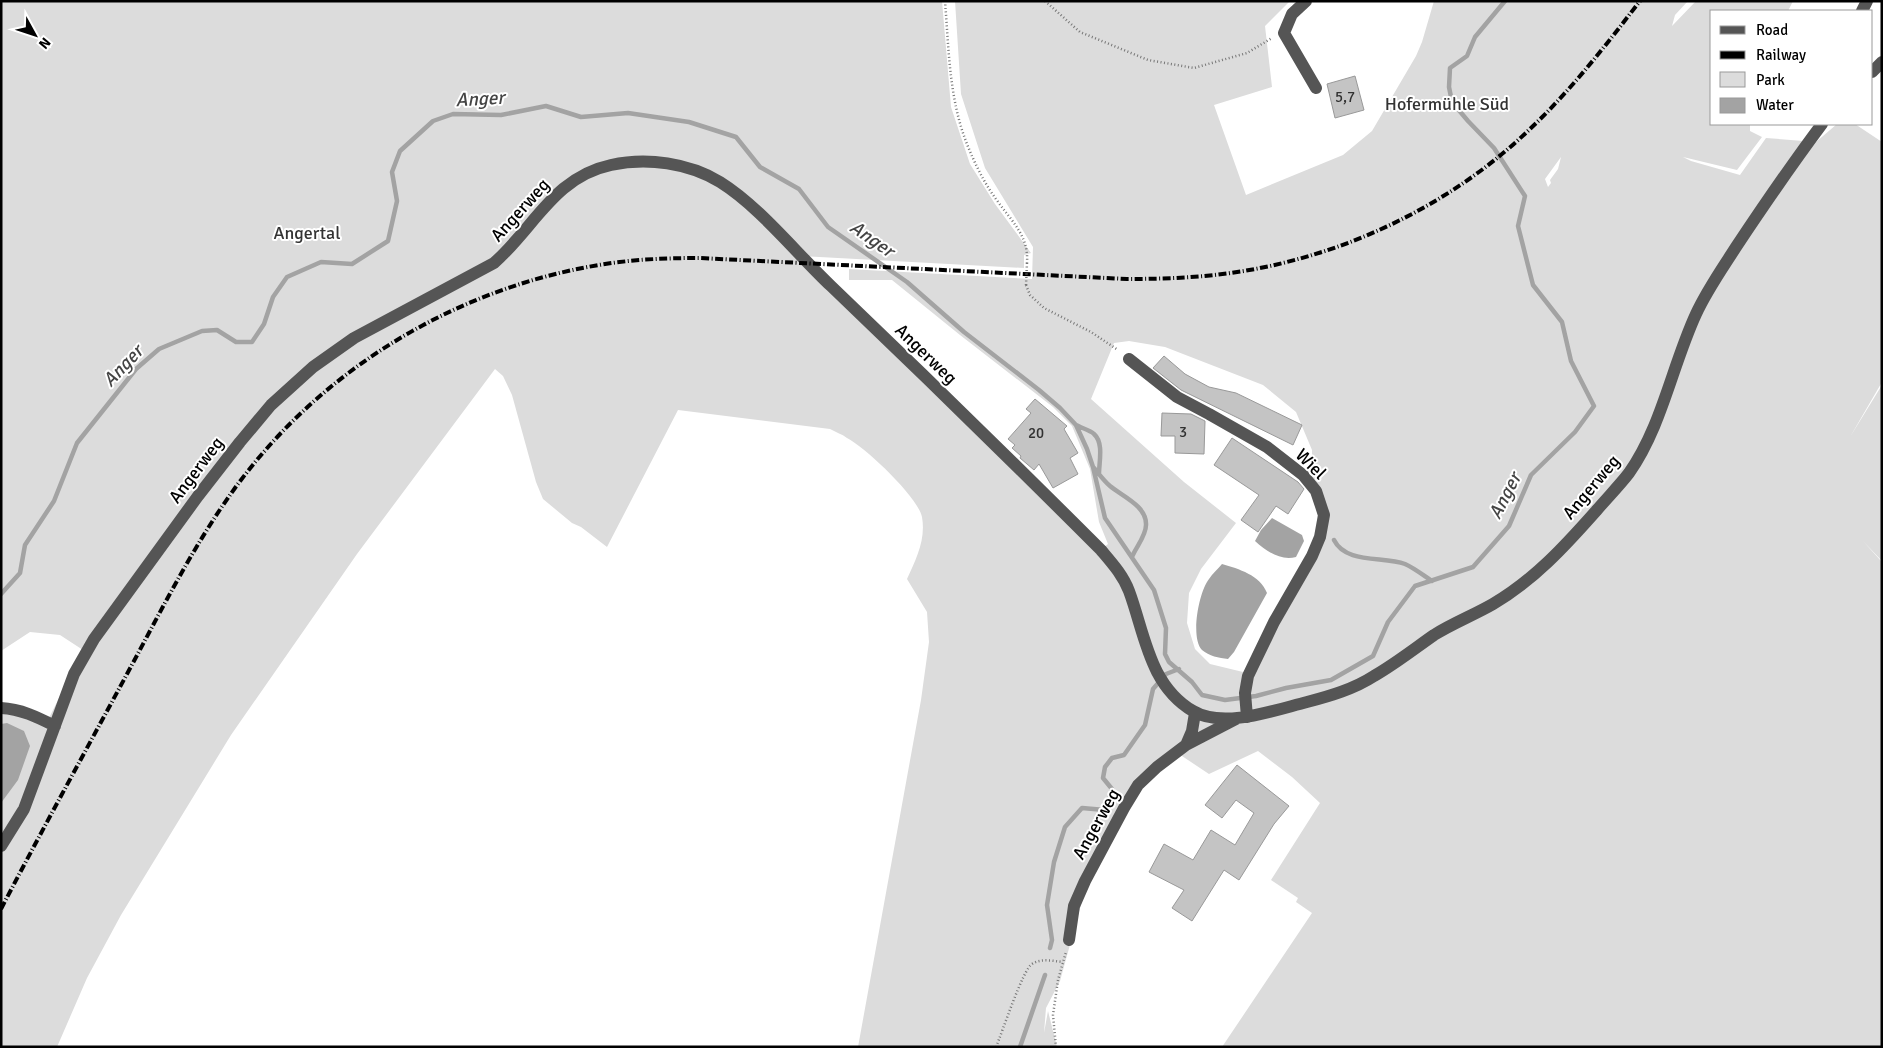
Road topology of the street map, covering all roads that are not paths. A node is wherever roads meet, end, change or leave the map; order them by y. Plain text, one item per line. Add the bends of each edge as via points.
1 (1306, 1) edge
2 (1882, 62) edge
3 (1873, 71) edge
4 (1316, 88) dead end
5 (1821, 125) edge
6 (1129, 359) road end
7 (1, 708) edge
8 (1195, 713) junction
9 (1244, 715) junction
10 (55, 726) junction
11 (1186, 745) junction
12 (1, 846) edge
13 (1069, 940) road end

1 - 4 street via 1292,14 1284,33
2 - 3 street
5 - 9 street, Angerweg via 1781,178 1697,312 1648,441 1628,474 1544,567 1494,603 1436,634 1372,678 1327,697
6 - 9 street, Wiel via 1176,397 1267,447 1303,475 1316,491 1324,515 1312,556 1248,676
7 - 10 street via 13,708
8 - 9 street, Angerweg via 1213,718
8 - 10 street, Angerweg via 1166,686 1155,670 1129,590 1119,572 978,426 741,197 702,173 673,164 638,162 586,172 558,191 494,263 354,338 313,367 271,405 198,496 94,639 74,674
8 - 11 street
9 - 11 street, Angerweg
10 - 12 street, Angerweg via 24,809
11 - 13 street, Angerweg via 1138,785 1124,808 1074,906

